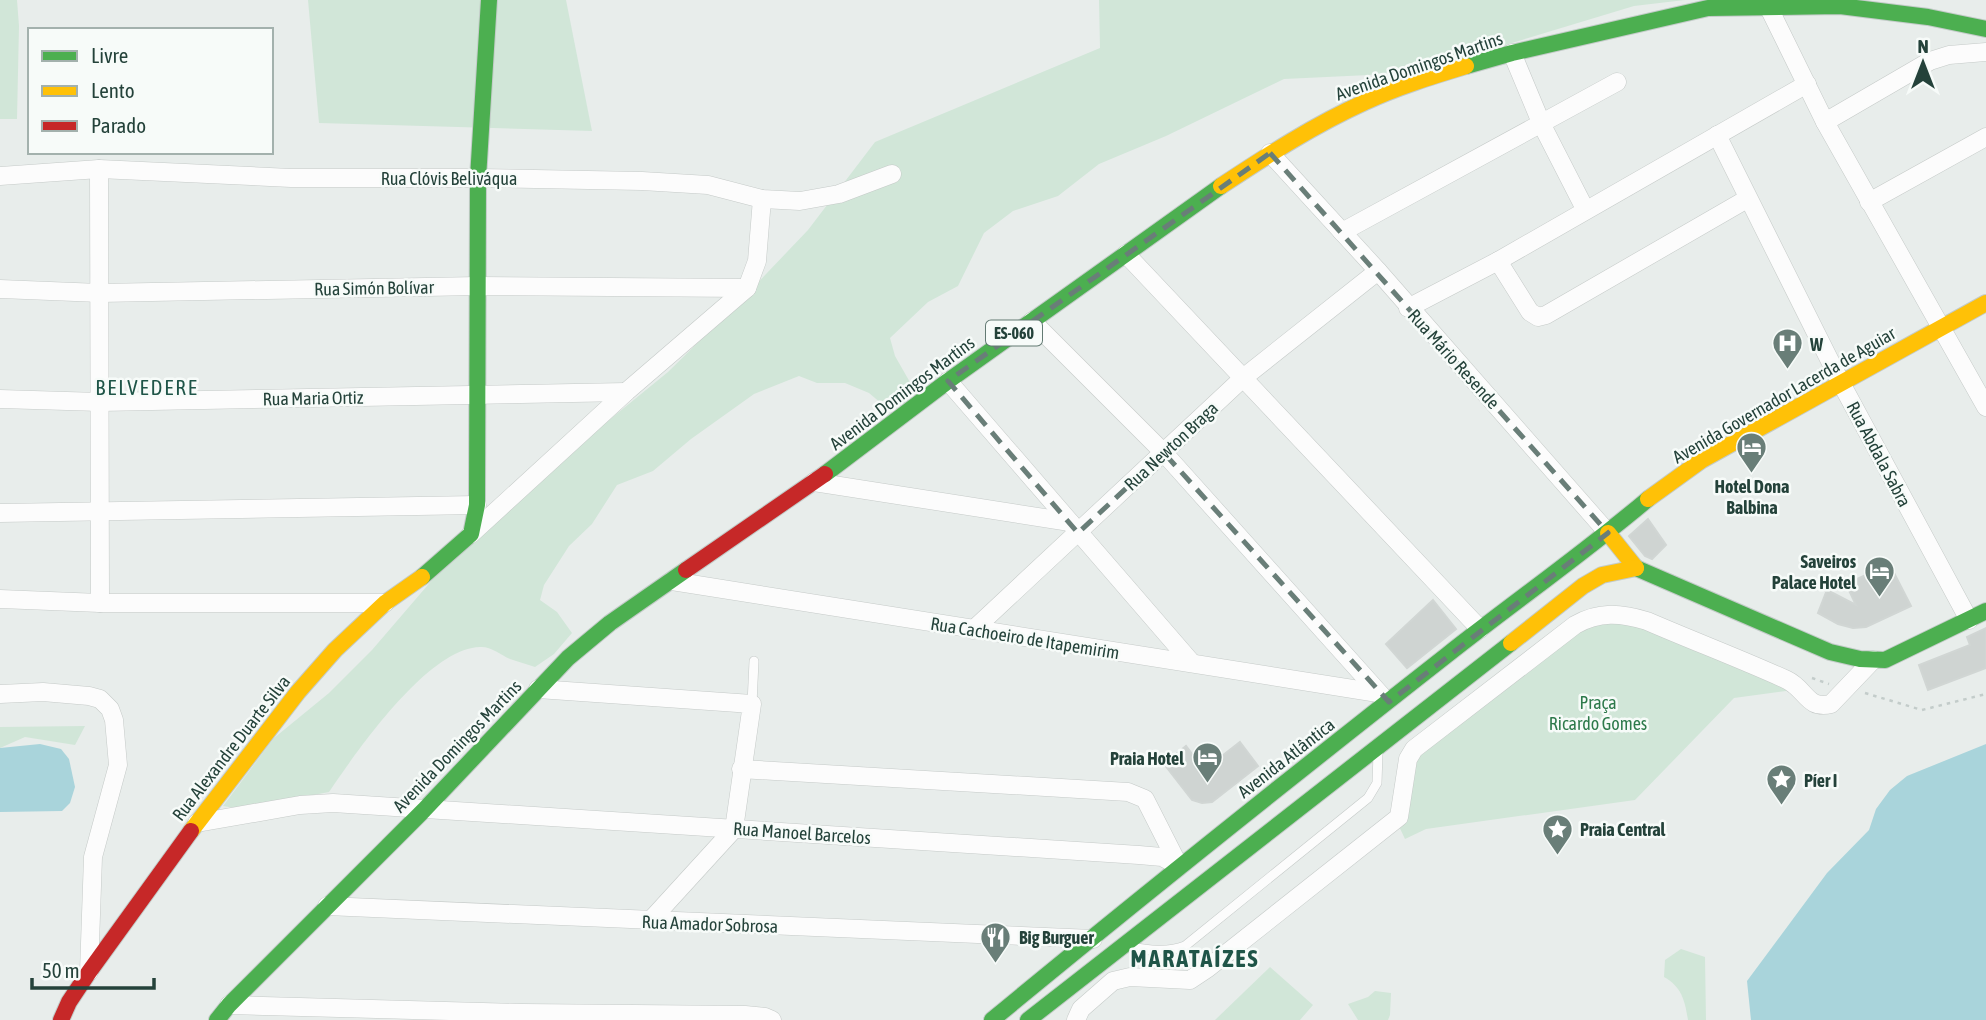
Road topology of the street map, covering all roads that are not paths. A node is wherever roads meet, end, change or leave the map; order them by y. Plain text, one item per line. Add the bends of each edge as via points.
1 (489, 0) edge
2 (1768, 6) junction
3 (1986, 29) edge
4 (1986, 52) edge
5 (1512, 53) junction
6 (1618, 82) dead end
7 (1807, 84) junction
8 (1825, 122) junction
9 (1542, 125) junction
10 (1717, 135) junction
11 (1986, 137) edge
12 (1270, 153) junction
13 (99, 169) junction
14 (891, 174) dead end
15 (0, 176) edge
16 (478, 178) junction
17 (762, 199) junction
18 (1747, 199) junction
19 (1869, 202) junction
20 (1585, 209) junction
21 (1342, 232) junction
22 (1126, 254) junction
23 (1498, 261) junction
24 (1378, 271) junction
25 (478, 286) junction
26 (747, 288) junction
27 (0, 289) edge
28 (100, 293) junction
29 (1986, 303) edge
30 (1408, 308) junction
31 (1032, 321) junction
32 (1941, 328) junction
33 (1243, 379) junction
34 (948, 382) junction
35 (1841, 383) junction
36 (626, 392) junction
37 (478, 395) junction
38 (0, 399) edge
39 (100, 402) junction
40 (1986, 407) edge
41 (1164, 453) junction
42 (814, 482) junction
43 (477, 505) junction
44 (101, 512) junction
45 (0, 513) edge
46 (1074, 527) junction
47 (1608, 533) junction
48 (471, 534) junction
49 (1636, 568) junction
50 (673, 581) junction
51 (0, 598) edge
52 (100, 603) junction
53 (385, 603) junction
54 (1986, 611) edge
55 (1969, 620) junction
56 (1480, 629) junction
57 (973, 630) junction
58 (1874, 660) junction
59 (754, 661) dead end
60 (1191, 662) junction
61 (538, 689) junction
62 (0, 695) edge
63 (1384, 698) junction
64 (752, 704) junction
65 (1378, 748) junction
66 (741, 769) junction
67 (424, 810) junction
68 (197, 822) junction
69 (734, 829) junction
70 (1179, 866) junction
71 (327, 906) junction
72 (650, 921) junction
73 (1093, 939) junction
74 (1124, 946) junction
75 (89, 972) junction
76 (229, 1005) junction
77 (521, 1016) edge
78 (61, 1020) edge
79 (217, 1020) edge
80 (772, 1020) edge
81 (992, 1020) edge
82 (1028, 1020) edge
83 (1076, 1020) edge

1 - 16 street
2 - 3 street, Avenida Domingos Martins / ES-060 via 1840,6
2 - 5 street, Avenida Domingos Martins / ES-060 via 1708,8
2 - 7 street
4 - 8 street via 1930,61
5 - 9 street
5 - 12 street, Avenida Domingos Martins / ES-060 via 1368,100
6 - 9 street
7 - 8 street
7 - 10 street
8 - 19 street
9 - 20 street
9 - 21 street
10 - 18 street, Rua Abdala Sabra
10 - 20 street
11 - 19 street
12 - 21 street, Rua Mário Resende
12 - 22 street, Avenida Domingos Martins / ES-060
13 - 15 street, Rua Clóvis Beliváqua
13 - 16 street, Rua Clóvis Beliváqua via 291,178
13 - 28 street
14 - 17 street, Rua Clóvis Beliváqua via 839,194 800,201
16 - 17 street, Rua Clóvis Beliváqua via 708,185
16 - 25 street
17 - 26 street via 757,261
18 - 23 street via 1538,317 1530,312
18 - 35 street, Rua Abdala Sabra
19 - 32 street
20 - 23 street
21 - 24 street, Rua Mário Resende
22 - 31 street, Avenida Domingos Martins / ES-060
22 - 33 street
23 - 30 street
24 - 30 street, Rua Mário Resende
24 - 33 street, Rua Newton Braga
25 - 26 street, Rua Simón Bolívar
25 - 28 street, Rua Simón Bolívar
25 - 37 street
26 - 36 street
27 - 28 street, Rua Simón Bolívar
28 - 39 street
29 - 32 street, Avenida Governador Lacerda de Aguiar
30 - 47 street, Rua Mário Resende
31 - 34 street, Avenida Domingos Martins / ES-060
31 - 41 street
32 - 35 street, Avenida Governador Lacerda de Aguiar
32 - 40 street
33 - 41 street, Rua Newton Braga
33 - 56 street
34 - 42 street, Avenida Domingos Martins / ES-060
34 - 46 street
35 - 47 street, Avenida Governador Lacerda de Aguiar via 1702,460
35 - 55 street, Rua Abdala Sabra
36 - 37 street, Rua Maria Ortiz
36 - 48 street
37 - 39 street, Rua Maria Ortiz
37 - 43 street
38 - 39 street, Rua Maria Ortiz
39 - 44 street
41 - 46 street, Rua Newton Braga
41 - 63 street
42 - 46 street
42 - 50 street, Avenida Domingos Martins / ES-060
43 - 44 street
43 - 48 street
44 - 45 street
44 - 52 street
46 - 57 street, Rua Newton Braga
46 - 60 street
47 - 49 street, Rua Mário Resende
47 - 56 street, Avenida Atlântica
48 - 53 street, Rua Alexandre Duarte Silva
49 - 58 street via 1830,652
49 - 65 street via 1602,575 1583,586
50 - 57 street, Rua Cachoeiro de Itapemirim
50 - 61 street, Avenida Domingos Martins / ES-060 via 610,623
51 - 52 street
52 - 53 street
53 - 68 street, Rua Alexandre Duarte Silva via 334,650
54 - 55 street
55 - 58 street via 1900,654
56 - 63 street, Avenida Atlântica
57 - 60 street, Rua Cachoeiro de Itapemirim
58 - 83 street via 1831,704 1822,706 1791,682 1647,621 1624,614 1586,619 1414,750 1408,760 1399,817 1219,960 1190,980 1130,977 1113,981 1081,1009
59 - 64 lane
60 - 63 street, Rua Cachoeiro de Itapemirim
61 - 64 street
61 - 67 street, Avenida Domingos Martins / ES-060
62 - 75 street via 89,696 100,699 114,720 118,765 93,857
63 - 70 street, Avenida Atlântica
64 - 66 street
65 - 74 street
65 - 74 lane via 1377,783 1368,798 1185,946 1160,950
66 - 69 street
66 - 70 street via 1128,792 1145,799
67 - 68 street, Rua Manoel Barcelos via 333,803
67 - 69 street, Rua Manoel Barcelos
67 - 71 street, Avenida Domingos Martins / ES-060
68 - 75 street, Rua Alexandre Duarte Silva
69 - 70 street, Rua Manoel Barcelos via 1151,856
69 - 72 street
70 - 73 street, Avenida Atlântica
71 - 72 street, Rua Amador Sobrosa
71 - 76 street, Avenida Domingos Martins / ES-060
72 - 73 street, Rua Amador Sobrosa
73 - 81 street, Avenida Atlântica
74 - 82 street
75 - 78 street, Rua Alexandre Duarte Silva
76 - 77 street
76 - 79 street, Avenida Domingos Martins / ES-060
77 - 80 street via 745,1015

